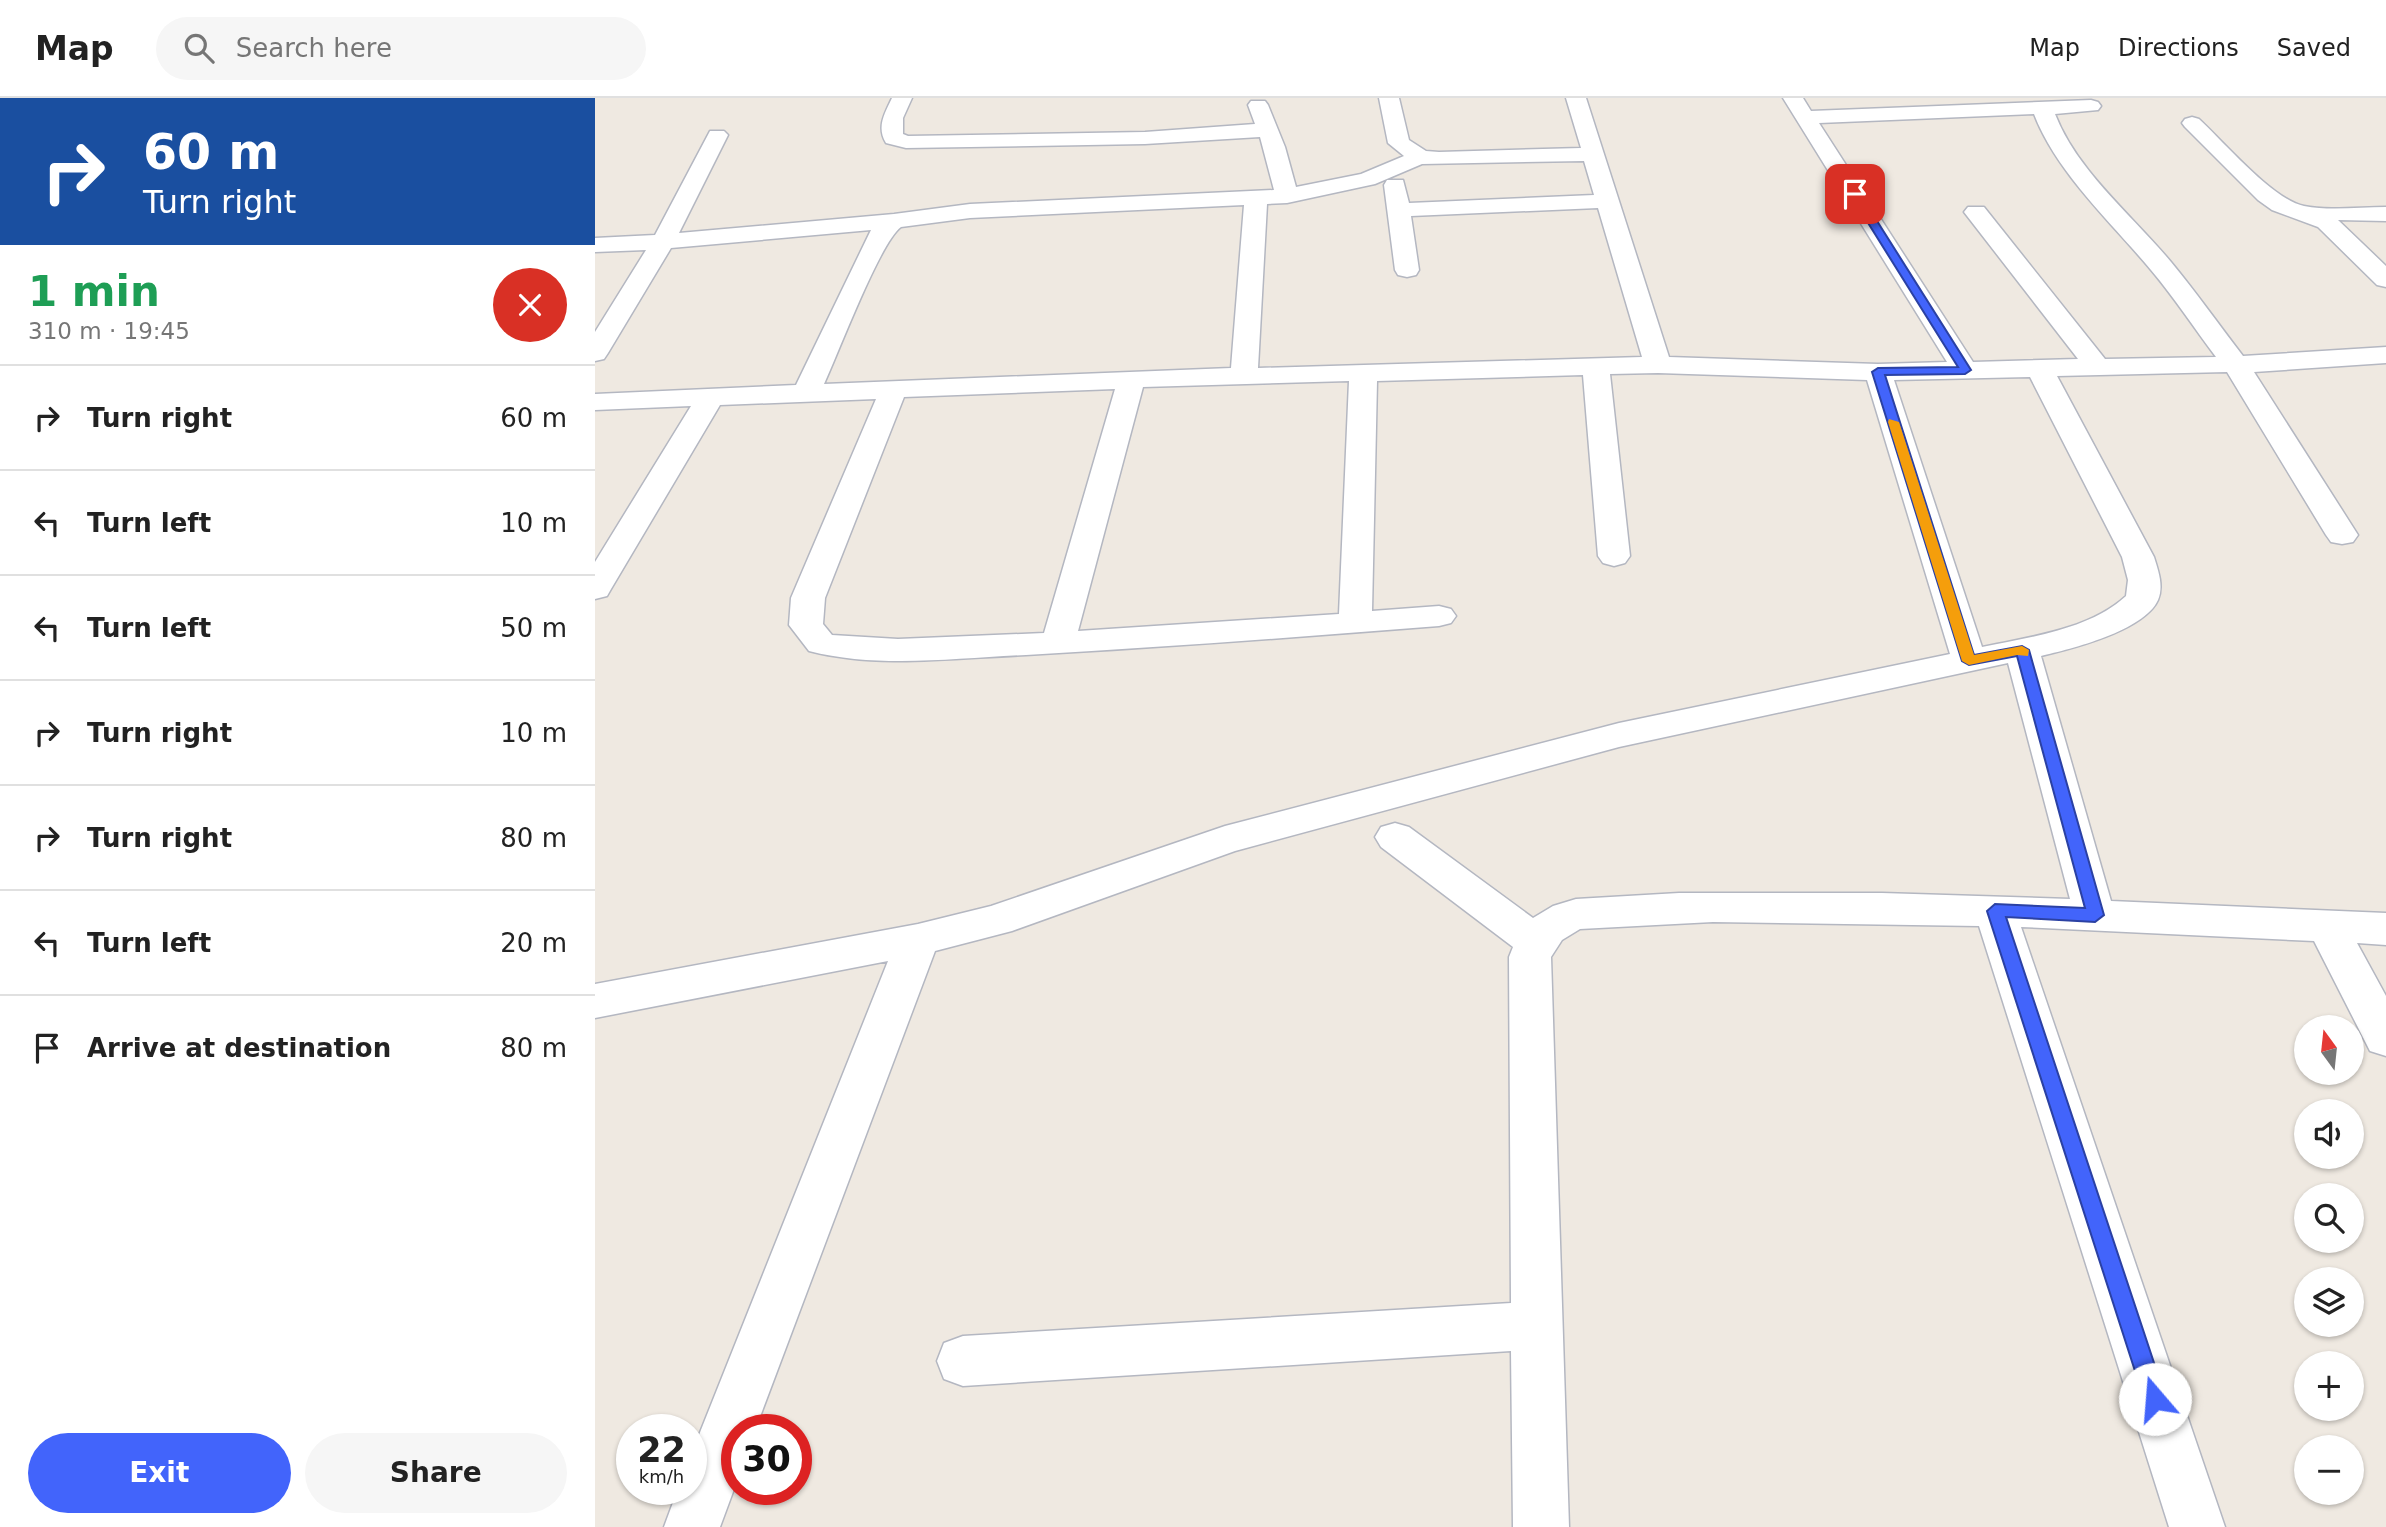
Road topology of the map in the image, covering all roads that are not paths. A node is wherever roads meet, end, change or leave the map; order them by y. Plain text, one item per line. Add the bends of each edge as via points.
1 (902, 98) edge
2 (1389, 98) edge
3 (1576, 98) edge
4 (1965, 104) edge
5 (1258, 105) dead end
6 (2091, 106) dead end
7 (1799, 107) edge
8 (2042, 107) junction
9 (2193, 123) dead end
10 (1267, 130) junction
11 (717, 135) dead end
12 (1594, 154) junction
13 (1420, 157) junction
14 (1391, 169) junction
15 (1287, 196) junction
16 (1256, 198) junction
17 (1608, 201) junction
18 (1400, 210) junction
19 (1976, 212) dead end
20 (2303, 213) junction
21 (2386, 214) edge
22 (894, 221) junction
23 (663, 243) junction
24 (595, 245) edge
25 (1407, 270) dead end
26 (2386, 280) edge
27 (595, 353) edge
28 (2386, 355) edge
29 (1658, 365) junction
30 (2236, 365) junction
31 (1596, 367) junction
32 (2097, 367) junction
33 (2040, 369) junction
34 (1965, 370) junction
35 (1878, 372) junction
36 (1363, 374) junction
37 (1244, 376) junction
38 (1132, 379) junction
39 (894, 389) junction
40 (807, 392) junction
41 (710, 398) junction
42 (595, 402) edge
43 (2342, 535) dead end
44 (1614, 556) dead end
45 (595, 589) edge
46 (1439, 616) dead end
47 (1355, 623) junction
48 (1058, 642) junction
49 (2022, 650) junction
50 (1969, 661) junction
51 (1395, 837) dead end
52 (1995, 911) junction
53 (2095, 915) junction
54 (2328, 927) junction
55 (2386, 929) edge
56 (918, 940) junction
57 (1535, 941) junction
58 (595, 1001) edge
59 (2386, 1038) edge
60 (1538, 1325) junction
61 (963, 1361) dead end
62 (692, 1527) edge
63 (1541, 1527) edge
64 (2197, 1527) edge

1 - 10 street via 891,132 906,142 1145,138
2 - 13 street via 1399,143
3 - 12 street
4 - 7 street
4 - 8 street
5 - 10 street
6 - 8 street
7 - 34 street
8 - 30 street via 2074,165 2162,267
9 - 20 street via 2266,195
10 - 15 street
11 - 23 street
12 - 13 street
12 - 17 street
13 - 14 street
14 - 15 street via 1367,179
14 - 18 street
15 - 16 street
16 - 22 street via 970,211
16 - 37 street
17 - 18 street
17 - 29 street
18 - 25 street
19 - 32 street
20 - 21 street
20 - 26 street via 2326,222
22 - 23 street
22 - 40 street via 883,229 867,258
23 - 24 street
23 - 27 street
28 - 30 street
29 - 31 street
29 - 35 street
30 - 32 street
30 - 43 street
31 - 36 street
31 - 44 street
32 - 33 street
33 - 34 street
33 - 49 street via 2137,557 2144,580 2142,599 2123,616
34 - 35 street
35 - 50 street
36 - 37 street
36 - 47 street
37 - 38 street
38 - 39 street
38 - 48 street
39 - 40 street
39 - 48 street via 808,598 806,625 821,644 854,650
40 - 41 street
41 - 42 street
41 - 45 street
46 - 47 street
47 - 48 street
49 - 50 street
49 - 53 street
50 - 56 street via 1619,734 1225,840 997,920
51 - 57 street
52 - 53 street
52 - 57 street via 1839,906 1576,914 1559,919
52 - 64 street
53 - 54 street
54 - 55 street
54 - 59 street
56 - 58 street
56 - 62 street
57 - 60 street via 1529,957
60 - 61 street
60 - 63 street

